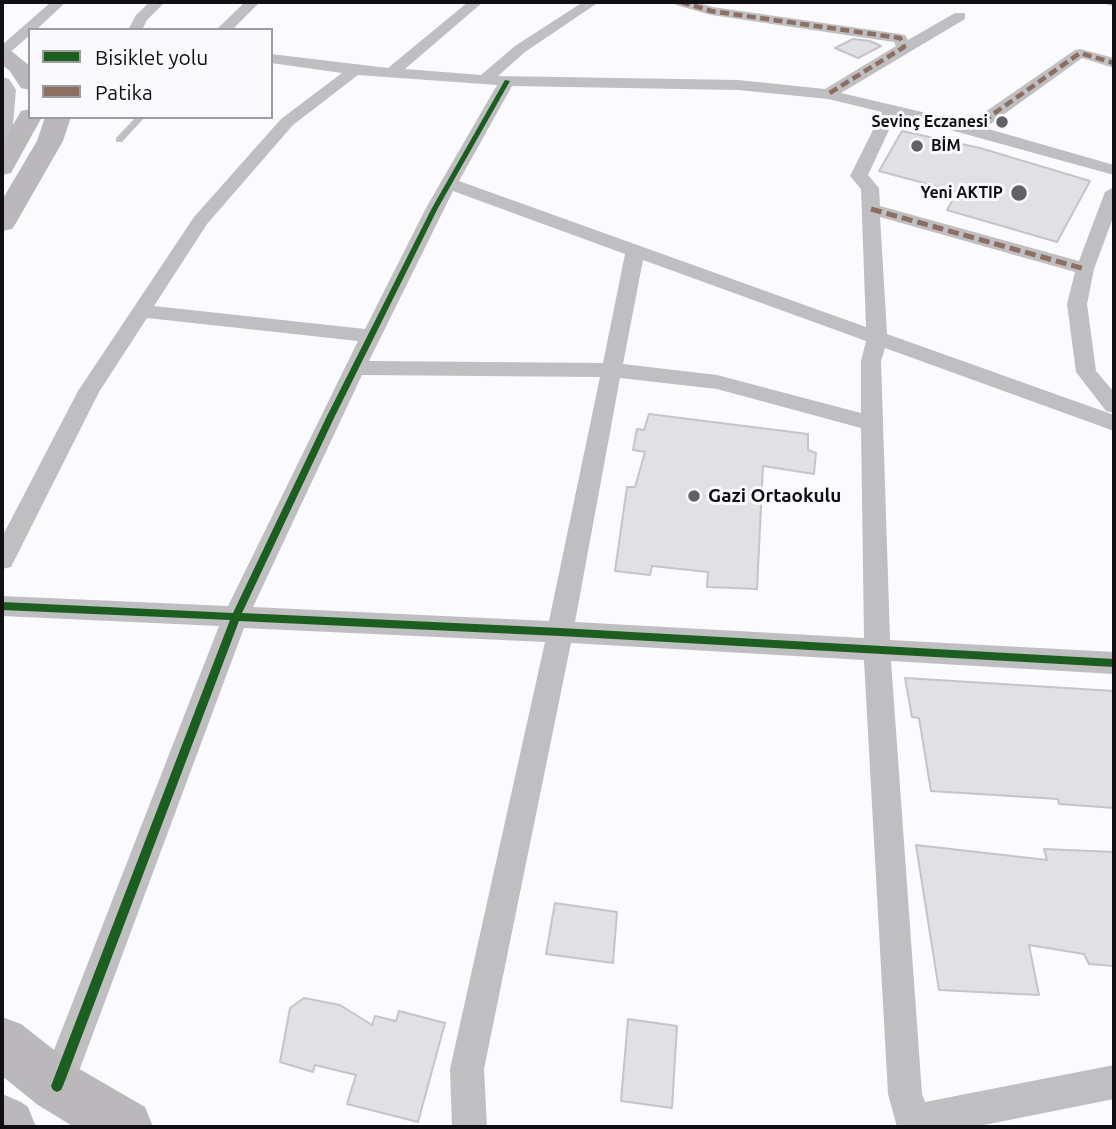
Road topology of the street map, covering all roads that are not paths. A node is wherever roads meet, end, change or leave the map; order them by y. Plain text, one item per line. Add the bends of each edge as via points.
1 (59, 2) edge
2 (158, 2) edge
3 (253, 2) edge
4 (473, 2) edge
5 (592, 2) edge
6 (681, 2) edge
7 (960, 16) dead end
8 (37, 28) edge
9 (136, 28) edge
10 (225, 28) edge
11 (2, 33) edge
12 (28, 37) edge
13 (28, 38) edge
14 (904, 47) junction
15 (2, 54) edge
16 (273, 58) edge
17 (1114, 63) edge
18 (355, 70) junction
19 (392, 72) junction
20 (485, 79) junction
21 (28, 80) edge
22 (507, 81) junction
23 (2, 83) edge
24 (828, 94) junction
25 (891, 109) junction
26 (28, 119) edge
27 (57, 119) edge
28 (139, 119) edge
29 (972, 129) junction
30 (2, 136) edge
31 (119, 141) dead end
32 (2, 167) edge
33 (1114, 170) edge
34 (450, 184) junction
35 (1114, 192) edge
36 (871, 209) junction
37 (2, 223) edge
38 (635, 251) junction
39 (1085, 269) junction
40 (142, 311) junction
41 (371, 336) junction
42 (877, 339) junction
43 (355, 368) junction
44 (611, 370) junction
45 (1114, 406) edge
46 (1114, 423) edge
47 (872, 424) junction
48 (2, 560) edge
49 (2, 606) edge
50 (235, 618) junction
51 (560, 632) junction
52 (877, 650) junction
53 (1114, 663) edge
54 (2, 1043) edge
55 (1114, 1082) edge
56 (57, 1086) junction
57 (2, 1121) edge
58 (913, 1125) edge
59 (8, 1127) edge
60 (125, 1127) edge
61 (469, 1127) edge

1 - 8 street
2 - 9 street
3 - 10 street
4 - 19 street
5 - 20 street
6 - 14 street via 710,11 878,33 900,38
7 - 14 street
11 - 12 highway
13 - 15 street
14 - 24 street
15 - 21 highway
16 - 18 street
17 - 29 street via 1080,53
18 - 19 street
18 - 40 street via 287,122 201,220
19 - 20 street
20 - 22 street
22 - 24 street via 737,85
22 - 34 street
23 - 30 street via 8,90
24 - 25 street
25 - 29 street
25 - 36 street via 859,176 870,188
26 - 32 highway
27 - 37 highway via 50,141
28 - 31 lane
29 - 33 street
34 - 38 street
34 - 41 street
35 - 39 street
36 - 39 street
36 - 42 street
38 - 42 street
38 - 44 street
39 - 45 street via 1077,304 1086,372
40 - 41 street
40 - 48 street via 89,391
41 - 43 street
42 - 46 street
42 - 47 street via 871,361
43 - 44 street
43 - 50 street
44 - 47 street via 717,382
44 - 51 street
47 - 52 street
49 - 50 street
50 - 51 street
50 - 56 street
51 - 52 street
51 - 61 street via 467,1069
52 - 53 street
52 - 58 street via 905,1094
54 - 56 highway
55 - 58 street
56 - 60 highway
57 - 59 highway

